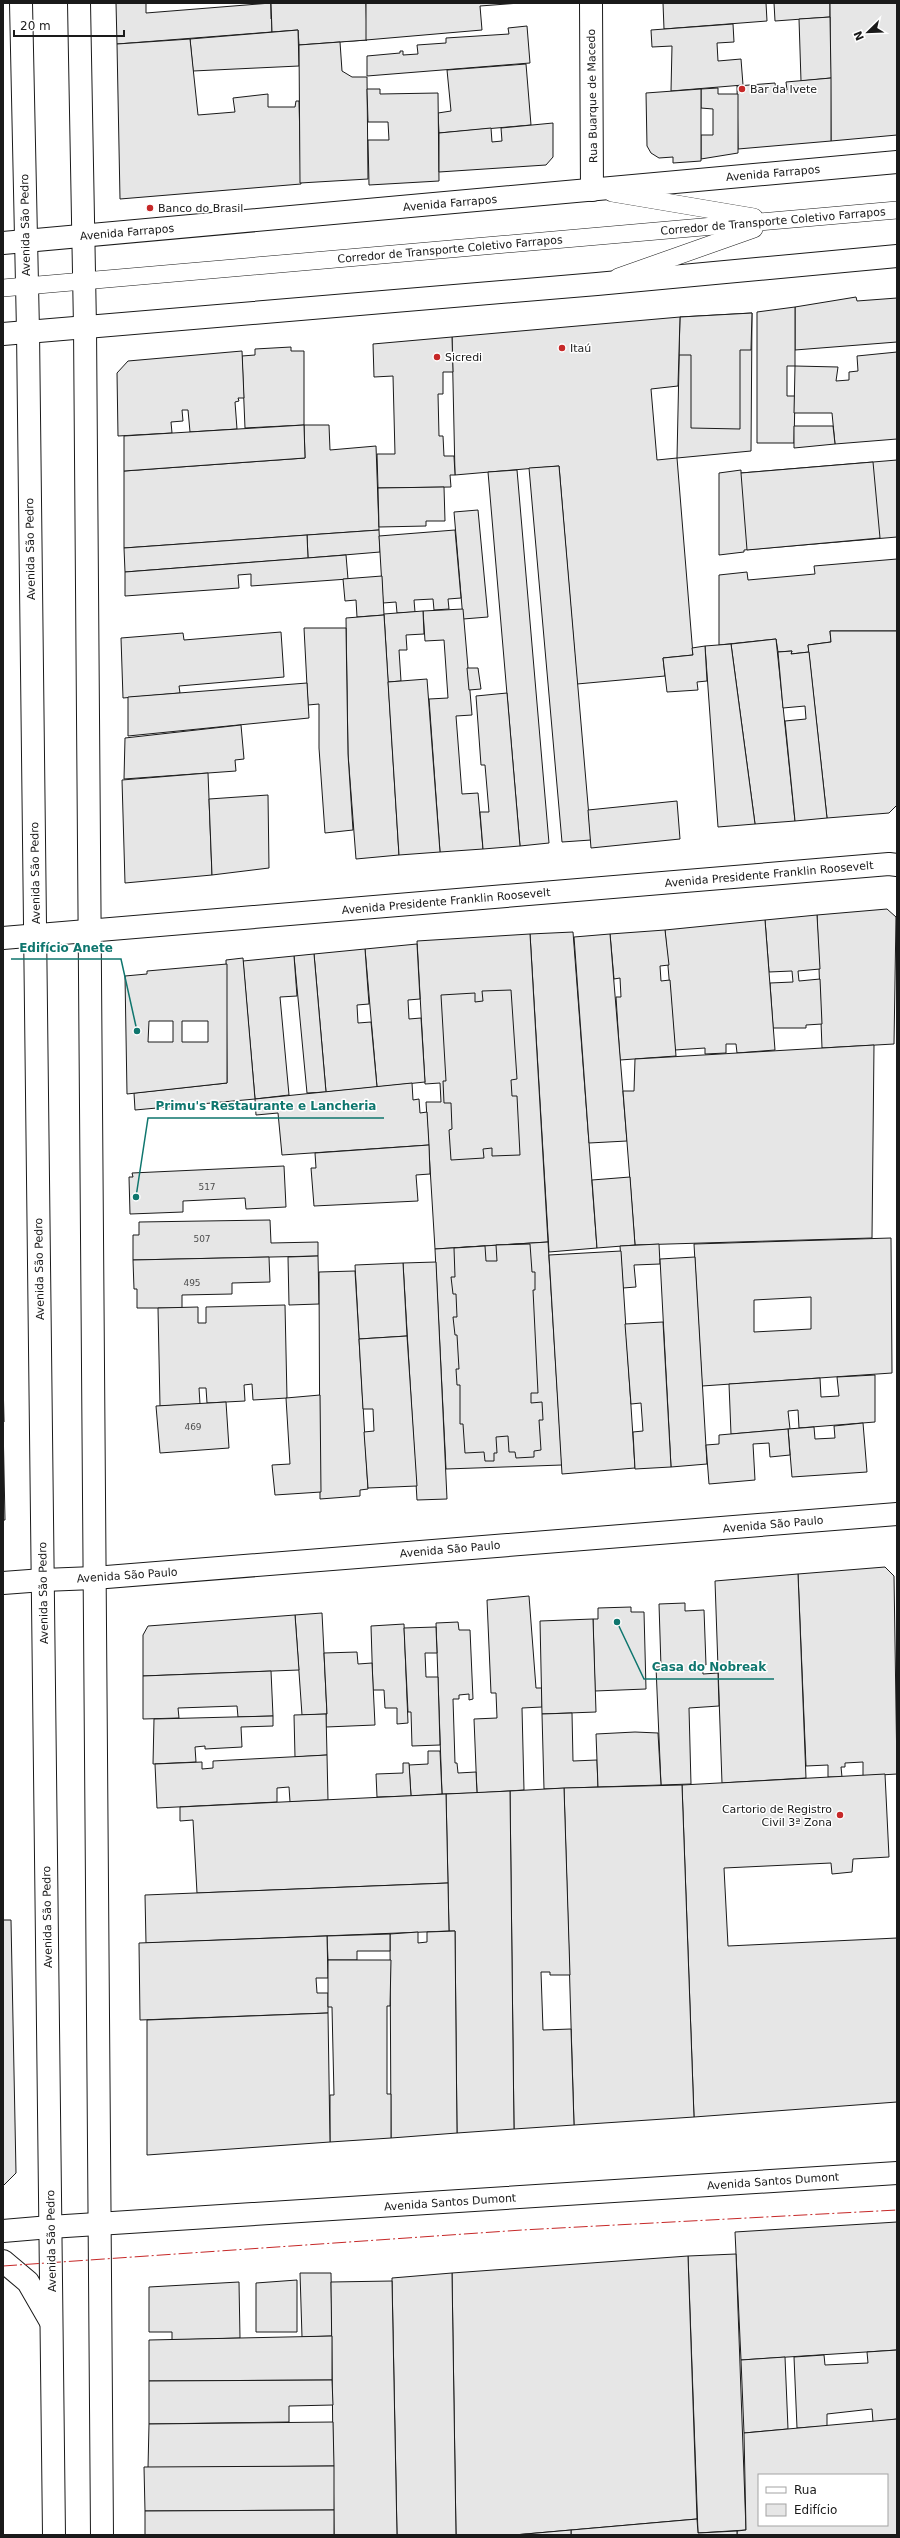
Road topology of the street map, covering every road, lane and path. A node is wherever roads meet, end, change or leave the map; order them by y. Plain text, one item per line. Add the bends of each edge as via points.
1 (21, 3) edge
2 (78, 3) edge
3 (591, 3) edge
4 (897, 162) edge
5 (592, 190) junction
6 (897, 210) edge
7 (778, 221) junction
8 (83, 236) junction
9 (25, 241) junction
10 (3, 243) edge
11 (897, 256) edge
12 (84, 282) junction
13 (597, 284) junction
14 (26, 286) junction
15 (3, 288) edge
16 (85, 327) junction
17 (28, 332) junction
18 (3, 334) edge
19 (894, 863) edge
20 (90, 931) junction
21 (35, 935) junction
22 (3, 938) edge
23 (897, 1514) edge
24 (94, 1578) junction
25 (43, 1580) junction
26 (3, 1583) edge
27 (897, 2173) edge
28 (99, 2224) junction
29 (50, 2227) junction
30 (3, 2231) edge
31 (3, 2261) edge
32 (52, 2322) junction
33 (54, 2535) edge
34 (102, 2535) edge

1 - 9 street, Avenida São Pedro
2 - 8 street
3 - 5 street, Rua Buarque de Macedo
4 - 5 street, Avenida Farrapos
5 - 7 lane
5 - 8 street, Avenida Farrapos
6 - 7 lane, Corredor de Transporte Coletivo Farrapos
7 - 12 lane, Corredor de Transporte Coletivo Farrapos
7 - 13 lane
8 - 9 street, Avenida Farrapos
8 - 12 street
9 - 10 street, Avenida Farrapos
9 - 14 street, Avenida São Pedro
11 - 13 street
12 - 14 lane, Corredor de Transporte Coletivo Farrapos
12 - 16 street
13 - 16 street
14 - 15 lane, Corredor de Transporte Coletivo Farrapos
14 - 17 street, Avenida São Pedro
16 - 17 street
16 - 20 street
17 - 18 street
17 - 21 street, Avenida São Pedro
19 - 20 street, Avenida Presidente Franklin Roosevelt
20 - 21 street, Avenida Presidente Franklin Roosevelt
20 - 24 street
21 - 22 street, Avenida Presidente Franklin Roosevelt
21 - 25 street, Avenida São Pedro
23 - 24 street, Avenida São Paulo
24 - 25 street, Avenida São Paulo
24 - 28 street
25 - 26 street, Avenida São Paulo
25 - 29 street, Avenida São Pedro
27 - 28 street, Avenida Santos Dumont
28 - 29 street, Avenida Santos Dumont
28 - 34 street
29 - 30 street, Avenida Santos Dumont
29 - 32 street, Avenida São Pedro
31 - 32 street via 28,2282
32 - 33 street, Avenida São Pedro

